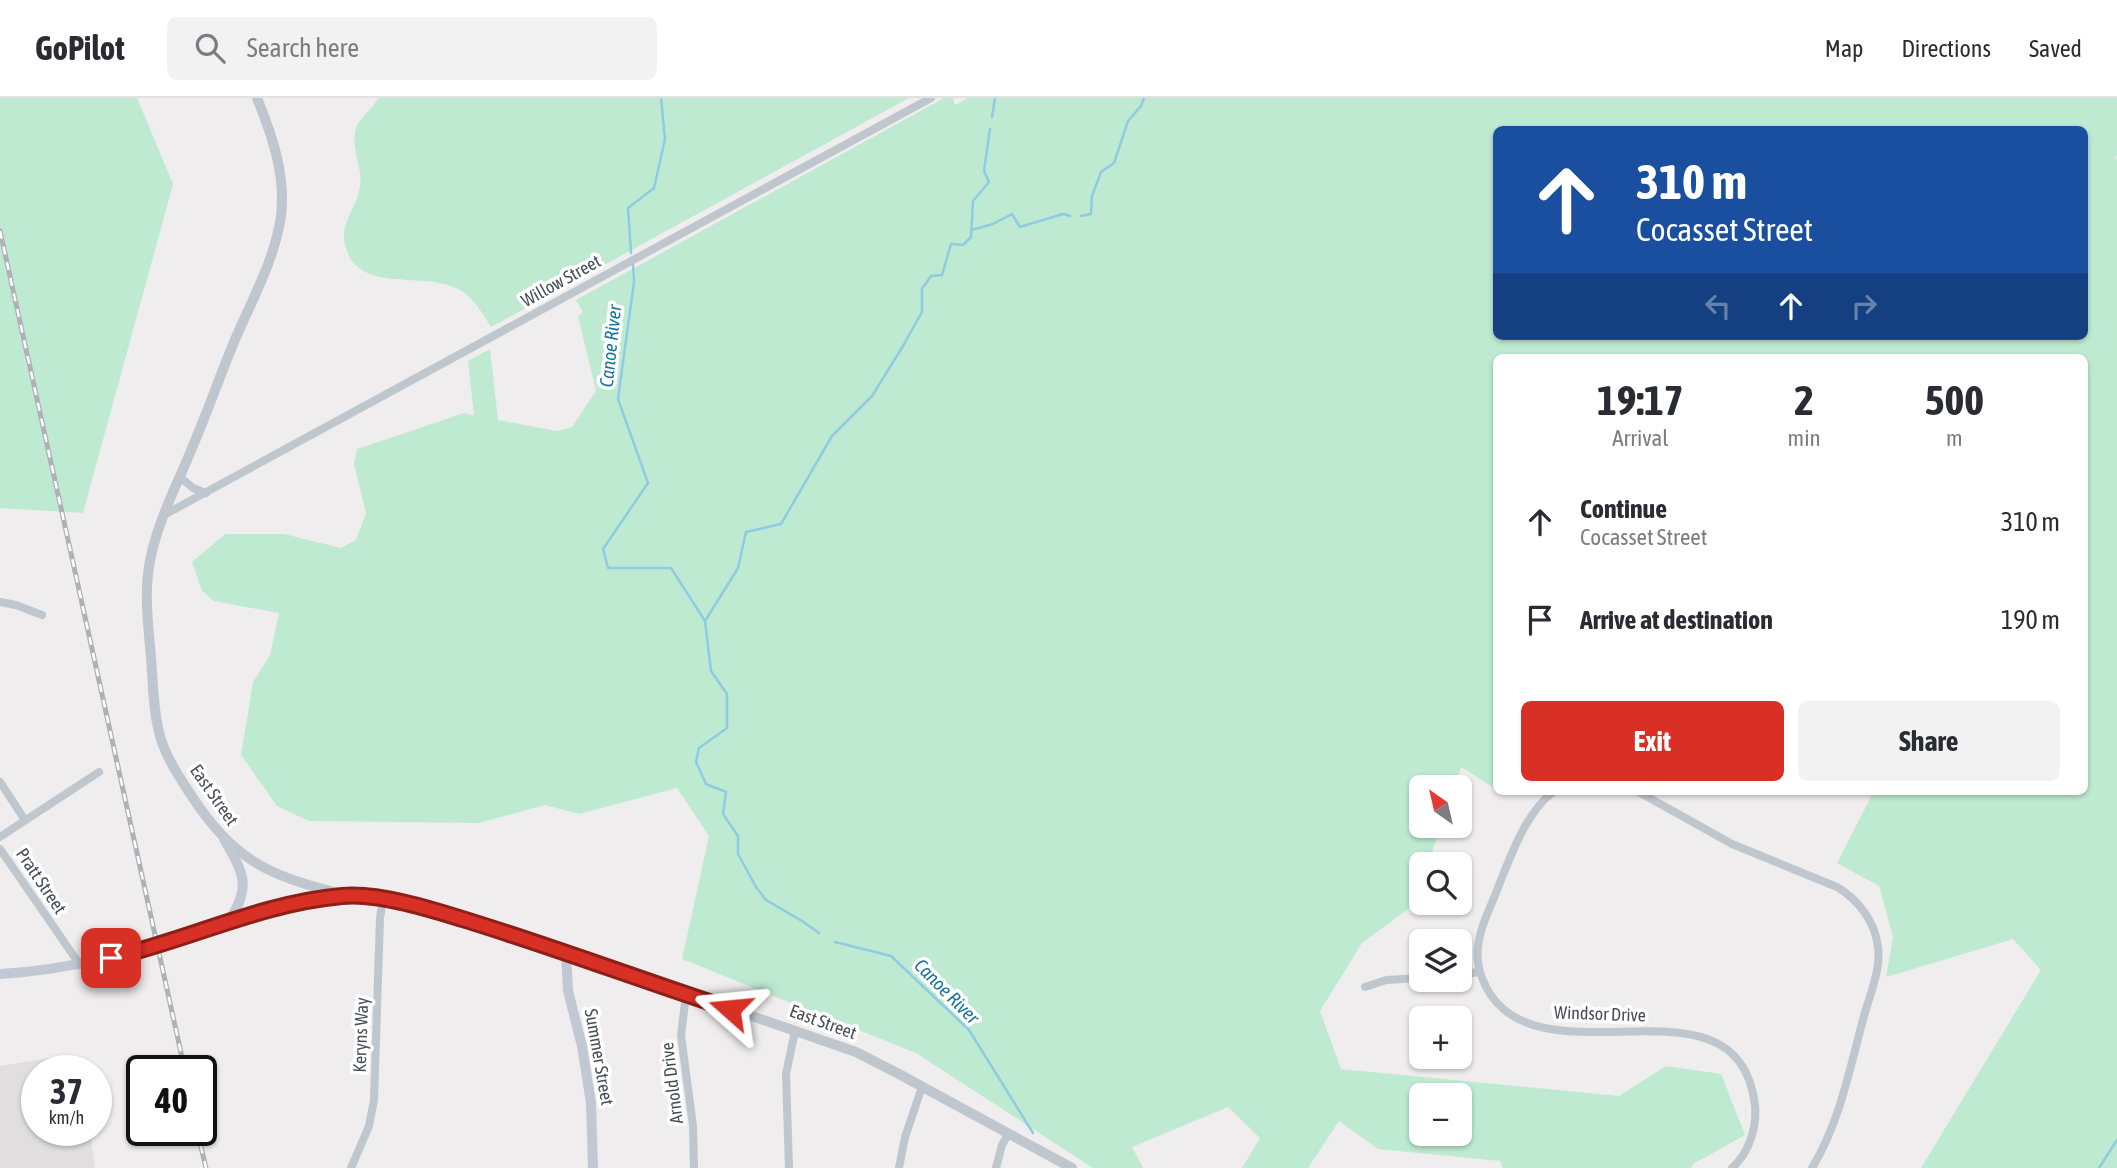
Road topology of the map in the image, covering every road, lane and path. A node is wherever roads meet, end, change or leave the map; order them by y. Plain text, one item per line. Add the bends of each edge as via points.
1 (257, 98) edge
2 (931, 98) edge
3 (180, 477) junction
4 (206, 493) junction
5 (164, 515) junction
6 (0, 601) edge
7 (42, 615) dead end
8 (99, 772) dead end
9 (0, 782) edge
10 (1550, 795) edge
11 (1644, 795) edge
12 (25, 820) junction
13 (0, 837) edge
14 (224, 839) junction
15 (0, 849) edge
16 (346, 895) junction
17 (383, 900) junction
18 (228, 922) junction
19 (566, 954) junction
20 (80, 965) junction
21 (1478, 972) junction
22 (1472, 973) edge
23 (0, 974) edge
24 (1409, 979) edge
25 (1365, 987) dead end
26 (686, 995) junction
27 (795, 1031) junction
28 (922, 1087) junction
29 (1009, 1133) junction
30 (351, 1168) edge
31 (593, 1168) edge
32 (694, 1168) edge
33 (789, 1168) edge
34 (899, 1168) edge
35 (996, 1168) edge
36 (1072, 1168) edge
37 (1732, 1168) edge
38 (1812, 1168) edge

1 - 3 street, East Street via 280,173 281,215 259,288
2 - 4 street, Willow Street
3 - 4 street
3 - 5 street, East Street
4 - 5 street, Willow Street
5 - 14 street, East Street via 146,581 158,729 176,771
6 - 7 street
8 - 12 street
9 - 12 street
10 - 21 street via 1531,816 1484,921
11 - 38 street via 1741,848 1837,887 1853,897 1869,920 1878,950 1874,981 1833,1127
12 - 13 street
14 - 16 street, East Street via 274,873
14 - 18 main road via 243,879 238,907
15 - 20 street, Pratt Street
16 - 17 main road, East Street
16 - 18 main road
17 - 19 main road, East Street via 426,908
17 - 30 street, Keryns Way via 374,1100 369,1126
18 - 20 main road
19 - 26 street, East Street
19 - 31 main road, Summer Street via 568,991 591,1102
20 - 23 main road
21 - 22 street
21 - 37 street, Windsor Drive via 1503,1009 1538,1027 1697,1035 1735,1056 1748,1076 1755,1113 1749,1145
24 - 25 street
26 - 27 street, East Street
26 - 32 street, Arnold Drive via 681,1035
27 - 28 street, East Street via 856,1052
27 - 33 street via 786,1074
28 - 29 street, East Street
28 - 34 street
29 - 35 street
29 - 36 street, East Street

